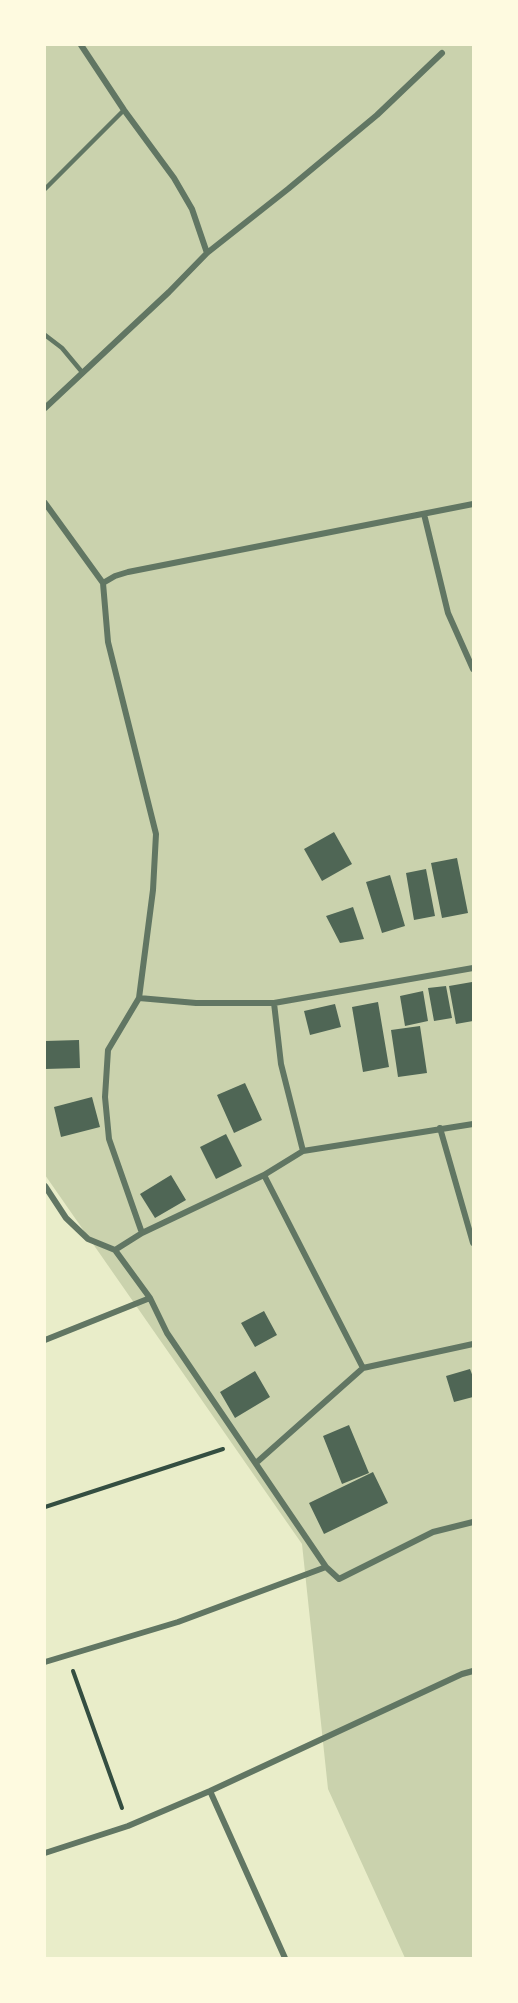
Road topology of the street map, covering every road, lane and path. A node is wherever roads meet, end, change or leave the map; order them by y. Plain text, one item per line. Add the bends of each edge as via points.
1 (81, 45) edge
2 (442, 53) dead end
3 (124, 110) junction
4 (45, 189) edge
5 (207, 253) junction
6 (45, 335) edge
7 (82, 372) junction
8 (45, 408) edge
9 (45, 503) edge
10 (473, 504) edge
11 (424, 514) junction
12 (103, 583) junction
13 (473, 669) edge
14 (473, 968) edge
15 (139, 998) junction
16 (274, 1003) junction
17 (473, 1124) edge
18 (440, 1128) junction
19 (303, 1151) junction
20 (264, 1175) junction
21 (45, 1186) edge
22 (142, 1233) junction
23 (473, 1243) edge
24 (115, 1250) junction
25 (150, 1298) junction
26 (45, 1340) edge
27 (473, 1344) edge
28 (363, 1368) junction
29 (241, 1443) junction
30 (256, 1463) junction
31 (45, 1507) edge
32 (473, 1522) edge
33 (326, 1567) junction
34 (66, 1654) junction
35 (45, 1662) edge
36 (473, 1671) edge
37 (210, 1791) junction
38 (128, 1826) junction
39 (45, 1853) edge
40 (285, 1958) edge

1 - 3 street
2 - 5 street via 377,116
3 - 4 lane
3 - 5 street via 192,209
5 - 7 street
6 - 7 lane
7 - 8 street
9 - 12 street
10 - 11 street
11 - 12 street via 128,572
11 - 13 street via 448,613
12 - 15 street via 108,642 156,834
14 - 16 street
15 - 16 street
15 - 22 street via 108,1050 105,1097 109,1139
16 - 19 street via 281,1064
17 - 18 street
18 - 19 street
18 - 23 street
19 - 20 street
20 - 22 street
20 - 28 street
21 - 24 street via 66,1218 88,1239
22 - 24 street
24 - 25 street
25 - 26 street
25 - 29 street via 167,1333
27 - 28 street
28 - 30 street
29 - 30 street
29 - 31 path
30 - 33 street
32 - 33 street via 433,1532 339,1580
33 - 34 street via 178,1622
34 - 35 street
34 - 38 path
36 - 37 street
37 - 38 street
37 - 40 street
38 - 39 street

